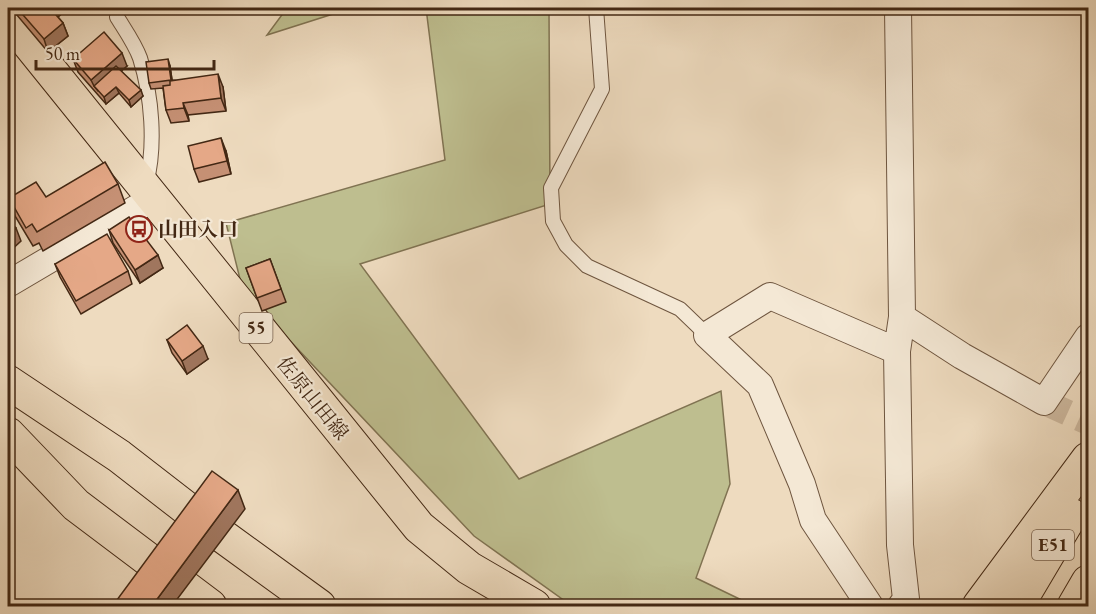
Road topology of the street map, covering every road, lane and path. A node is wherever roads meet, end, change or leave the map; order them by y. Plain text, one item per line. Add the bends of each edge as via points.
1 (596, 8) edge
2 (898, 8) edge
3 (117, 17) dead end
4 (8, 18) edge
5 (148, 194) junction
6 (8, 284) edge
7 (902, 317) junction
8 (707, 335) junction
9 (1089, 337) edge
10 (897, 351) junction
11 (8, 382) edge
12 (8, 434) edge
13 (1089, 459) edge
14 (1089, 484) edge
15 (1089, 582) edge
16 (210, 606) edge
17 (319, 606) edge
18 (534, 606) edge
19 (870, 606) edge
20 (902, 606) edge
21 (979, 606) edge
22 (1017, 606) edge
23 (1074, 606) edge

1 - 8 lane via 602,89 551,188 553,221 566,246 587,266 680,309
2 - 7 street
3 - 5 lane via 140,56 146,87 150,119
4 - 5 main road, 佐原山田線 / 55
5 - 6 street
5 - 18 main road, 佐原山田線 / 55 via 419,527 469,568
7 - 9 street via 1044,402
7 - 10 street
8 - 10 street via 770,296
8 - 19 street via 760,385 813,520
10 - 20 street via 900,545 906,599
11 - 17 main road via 119,456
12 - 16 main road via 76,505
13 - 21 main road
14 - 22 main road, E51
15 - 23 main road, E51

